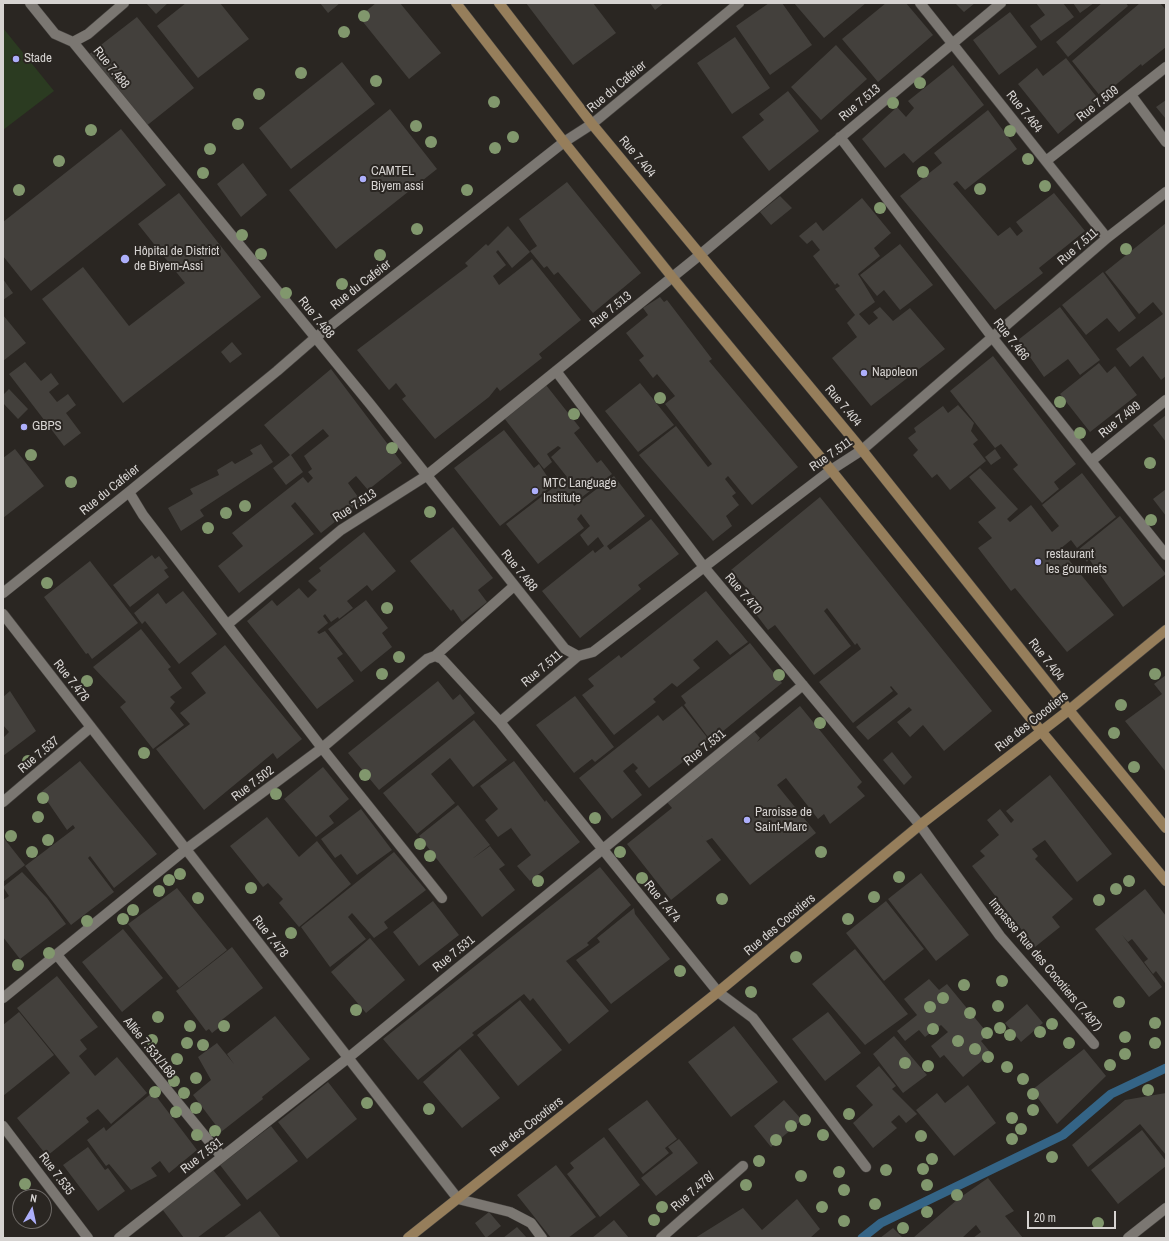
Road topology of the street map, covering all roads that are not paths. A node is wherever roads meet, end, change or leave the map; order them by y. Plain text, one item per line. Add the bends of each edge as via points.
1 (30, 3) edge
2 (124, 3) edge
3 (456, 3) edge
4 (499, 3) edge
5 (739, 3) edge
6 (920, 3) edge
7 (1001, 3) edge
8 (73, 42) junction
9 (952, 43) junction
10 (1166, 68) edge
11 (1131, 94) junction
12 (592, 124) junction
13 (840, 137) junction
14 (564, 142) junction
15 (1166, 142) edge
16 (1046, 161) junction
17 (1166, 192) edge
18 (1107, 238) junction
19 (701, 254) junction
20 (672, 277) junction
21 (315, 338) junction
22 (992, 338) junction
23 (556, 371) junction
24 (1166, 400) edge
25 (862, 450) junction
26 (1091, 461) junction
27 (831, 470) junction
28 (426, 476) junction
29 (129, 492) junction
30 (1166, 555) edge
31 (704, 567) junction
32 (514, 586) junction
33 (3, 593) edge
34 (3, 614) edge
35 (228, 624) junction
36 (1166, 630) edge
37 (435, 656) junction
38 (578, 656) junction
39 (803, 685) junction
40 (1069, 710) junction
41 (500, 722) junction
42 (91, 727) junction
43 (1041, 731) junction
44 (322, 748) junction
45 (3, 802) edge
46 (920, 825) junction
47 (1166, 828) edge
48 (602, 849) junction
49 (186, 850) junction
50 (1166, 881) edge
51 (442, 898) dead end
52 (57, 955) junction
53 (718, 992) junction
54 (3, 998) edge
55 (1094, 1044) dead end
56 (348, 1058) junction
57 (3, 1126) edge
58 (222, 1157) junction
59 (743, 1166) dead end
60 (866, 1167) dead end
61 (458, 1199) junction
62 (1166, 1208) edge
63 (88, 1238) edge
64 (119, 1238) edge
65 (408, 1238) edge
66 (542, 1238) edge
67 (661, 1238) edge
68 (1128, 1238) edge

1 - 8 street, Rue 7.488 via 55,34
2 - 8 street via 88,34
3 - 14 main road
4 - 12 main road, Rue 7.404
5 - 12 street, Rue du Cafeier
6 - 9 street, Rue 7.464
7 - 9 street, Rue 7.513
8 - 21 street, Rue 7.488
9 - 13 street, Rue 7.513
9 - 16 street, Rue 7.464
10 - 11 street, Rue 7.509
11 - 15 street
11 - 16 street, Rue 7.509
12 - 14 street, Rue du Cafeier
12 - 19 main road, Rue 7.404
13 - 19 street, Rue 7.513
13 - 22 street, Rue 7.466
14 - 20 main road
14 - 21 street, Rue du Cafeier
16 - 18 street, Rue 7.464
17 - 18 street, Rue 7.511
18 - 22 street, Rue 7.511
19 - 20 street, Rue 7.513
19 - 25 main road, Rue 7.404
20 - 23 street, Rue 7.513
20 - 27 main road
21 - 28 street, Rue 7.488
21 - 29 street, Rue du Cafeier
22 - 25 street, Rue 7.511
22 - 26 street, Rue 7.466
23 - 28 street, Rue 7.513
23 - 31 street, Rue 7.470
24 - 26 street, Rue 7.499
25 - 27 street, Rue 7.511
25 - 40 main road, Rue 7.404
26 - 30 street, Rue 7.466
27 - 31 street, Rue 7.511
27 - 43 main road
28 - 32 street, Rue 7.488
28 - 35 street, Rue 7.513 via 340,530
29 - 33 street, Rue du Cafeier
29 - 35 street
31 - 38 street, Rue 7.511 via 593,652
31 - 39 street, Rue 7.470
32 - 37 street, Rue 7.502
32 - 38 street, Rue 7.488 via 565,649
34 - 42 street, Rue 7.478
35 - 44 street
36 - 40 main road, Rue des Cocotiers
37 - 41 street, Rue 7.474 via 442,659
37 - 44 street, Rue 7.502 via 427,659
38 - 41 street, Rue 7.511
39 - 46 street, Rue 7.470
39 - 48 street, Rue 7.531
40 - 43 main road, Rue des Cocotiers
40 - 47 main road, Rue 7.404
41 - 48 street, Rue 7.474
42 - 45 street, Rue 7.537
42 - 49 street, Rue 7.478
43 - 46 main road, Rue des Cocotiers
43 - 50 main road
44 - 49 street, Rue 7.502
44 - 51 street
46 - 53 main road, Rue des Cocotiers
46 - 55 street, Impasse Rue des Cocotiers (7.497) via 1000,936
48 - 53 street, Rue 7.474
48 - 56 street, Rue 7.531
49 - 52 street, Rue 7.502
49 - 56 street, Rue 7.478
52 - 54 street, Rue 7.502
52 - 58 street, Allée 7.531/168
53 - 60 street, Rue 7.474 via 753,1018
53 - 61 main road, Rue des Cocotiers
56 - 58 street, Rue 7.531
56 - 61 street, Rue 7.478
57 - 63 street, Rue 7.535
58 - 64 street, Rue 7.531
59 - 67 street, Rue 7.478/
61 - 65 main road, Rue des Cocotiers
61 - 66 street via 510,1212 531,1223
62 - 68 street

